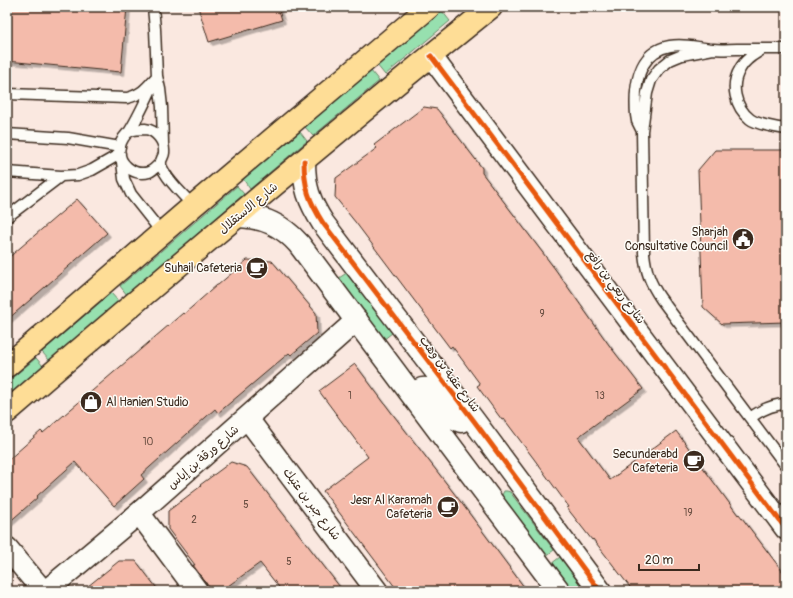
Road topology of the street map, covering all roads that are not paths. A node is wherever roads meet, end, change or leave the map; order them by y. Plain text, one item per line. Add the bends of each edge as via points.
1 (153, 7) edge
2 (429, 7) edge
3 (506, 7) edge
4 (483, 14) edge
5 (786, 48) edge
6 (712, 49) junction
7 (763, 49) junction
8 (431, 56) junction
9 (157, 76) junction
10 (7, 94) edge
11 (786, 128) edge
12 (642, 131) junction
13 (129, 132) junction
14 (7, 134) edge
15 (163, 145) junction
16 (121, 154) junction
17 (304, 161) junction
18 (161, 162) junction
19 (7, 172) edge
20 (61, 176) junction
21 (194, 206) junction
22 (238, 216) junction
23 (7, 217) edge
24 (162, 233) junction
25 (357, 320) junction
26 (7, 366) edge
27 (415, 398) junction
28 (786, 404) edge
29 (7, 412) edge
30 (247, 418) junction
31 (750, 418) junction
32 (474, 421) junction
33 (786, 466) edge
34 (139, 513) junction
35 (786, 529) edge
36 (7, 548) edge
37 (43, 591) edge
38 (46, 591) edge
39 (197, 591) edge
40 (377, 591) edge
41 (559, 591) edge
42 (600, 591) edge

1 - 9 lane
2 - 21 main road
3 - 4 main road, شارع الاستقلال
4 - 8 main road, شارع الاستقلال
5 - 7 lane
6 - 7 lane
6 - 12 lane via 682,55 659,69 651,80 647,93
6 - 12 lane via 669,46 649,57 637,78 635,110
7 - 11 lane via 750,57 740,68 735,82 735,96 741,109 751,120
8 - 17 main road, شارع الاستقلال
8 - 35 street, شارع ربعي بن رافع
9 - 10 lane via 141,93 127,98
9 - 13 lane
9 - 15 lane via 162,107
12 - 31 lane via 644,253 648,277 661,299
13 - 15 lane via 138,128 150,130 159,136
13 - 16 lane via 123,138
14 - 16 lane via 68,138
15 - 18 lane via 164,154
16 - 18 lane via 127,167 141,173 149,172
16 - 20 lane via 92,170 78,175
16 - 24 lane via 122,170 130,194
17 - 22 main road, شارع الاستقلال
17 - 32 street, شارع عقبة بن وهب via 306,188 323,223
18 - 21 lane via 170,180
19 - 20 lane
20 - 23 lane
21 - 24 main road
22 - 25 street via 261,219 282,228 299,244
22 - 29 main road, شارع الاستقلال
24 - 26 main road
25 - 27 street
25 - 30 street, شارع ورقة بن إياس
27 - 32 street via 418,391 430,390 454,418 460,421
27 - 41 street
28 - 31 lane via 770,407
30 - 34 street, شارع ورقة بن إياس
30 - 40 street, شارع جبر بن عتيك
31 - 33 lane
32 - 42 street, شارع عقبة بن وهب
34 - 38 street, شارع ورقة بن إياس
34 - 39 street
36 - 37 street

